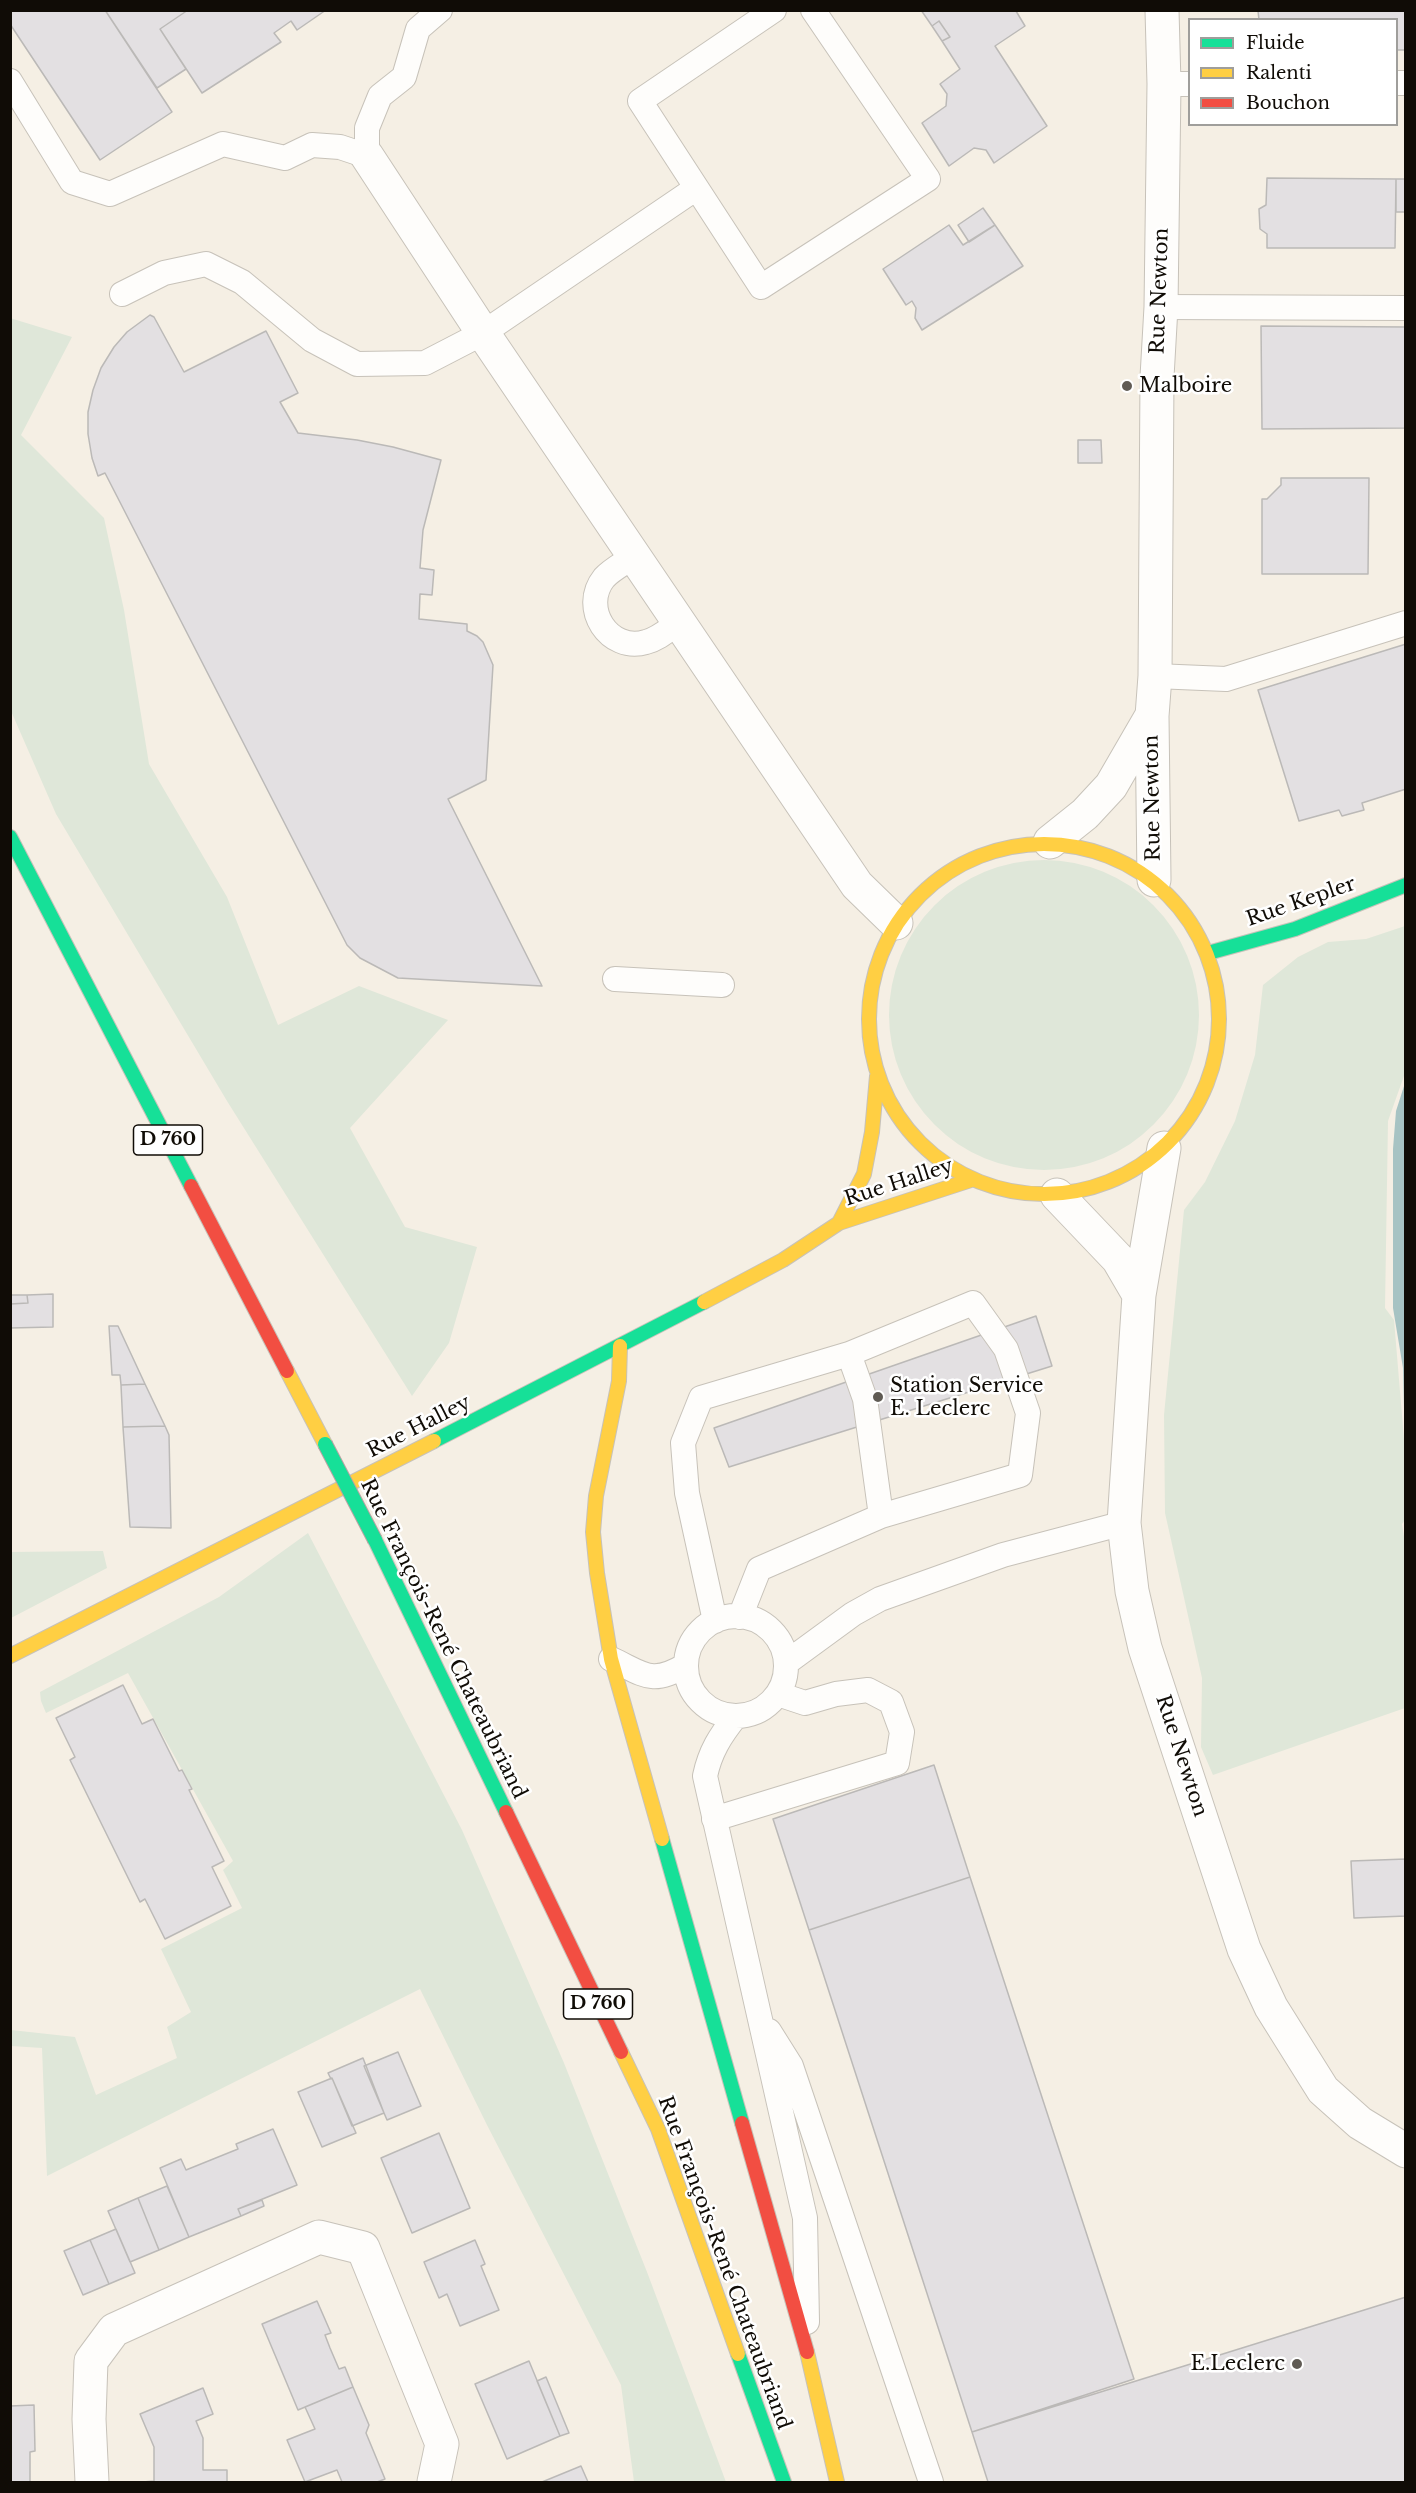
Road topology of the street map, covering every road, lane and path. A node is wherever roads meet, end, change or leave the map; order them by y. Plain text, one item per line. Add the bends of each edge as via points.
1 (440, 10) edge
2 (774, 10) edge
3 (813, 10) edge
4 (1162, 10) edge
5 (10, 81) edge
6 (1177, 84) edge
7 (367, 156) junction
8 (696, 189) junction
9 (122, 294) dead end
10 (1161, 307) junction
11 (1406, 308) edge
12 (483, 333) junction
13 (634, 556) junction
14 (678, 623) junction
15 (1406, 623) edge
16 (1155, 676) junction
17 (1152, 716) junction
18 (10, 837) edge
19 (1050, 842) junction
20 (1154, 880) junction
21 (1406, 885) edge
22 (896, 923) junction
23 (1208, 953) junction
24 (615, 979) dead end
25 (722, 985) dead end
26 (877, 1076) junction
27 (1164, 1148) junction
28 (971, 1180) junction
29 (1058, 1195) junction
30 (839, 1223) junction
31 (1139, 1295) junction
32 (620, 1346) junction
33 (849, 1354) junction
34 (881, 1516) junction
35 (1124, 1523) junction
36 (740, 1617) junction
37 (715, 1621) junction
38 (10, 1656) edge
39 (611, 1659) junction
40 (786, 1663) junction
41 (686, 1665) junction
42 (778, 1694) junction
43 (736, 1716) junction
44 (714, 1819) junction
45 (760, 2018) junction
46 (1406, 2151) edge
47 (807, 2352) junction
48 (92, 2482) edge
49 (434, 2482) edge
50 (784, 2482) edge
51 (837, 2482) edge
52 (931, 2482) edge

1 - 7 lane via 418,29 404,77 380,96 367,128
2 - 8 lane via 640,101
3 - 8 lane via 928,179 761,287
4 - 6 street, Rue Newton
5 - 7 lane via 72,182 110,194 223,144 285,158 312,145 340,147
6 - 10 street, Rue Newton
7 - 12 street
8 - 12 lane
9 - 12 lane via 164,273 206,264 242,282 312,340 357,364 425,363
10 - 11 lane
10 - 16 street, Rue Newton
12 - 13 street
13 - 14 street
13 - 14 lane via 604,578 597,590 596,614 601,626 609,635 633,644 647,642
14 - 22 street via 856,885
15 - 16 lane via 1226,679
16 - 17 street, Rue Newton
17 - 19 street, Rue Newton via 1111,786 1085,814
17 - 20 street, Rue Newton
18 - 50 main road, Rue François-René Chateaubriand / D 760, bridge via 375,1540 658,2129
19 - 20 main road via 1105,853
19 - 22 main road via 991,851 937,878
20 - 23 main road via 1186,913
21 - 23 main road, Rue Kepler via 1295,929
22 - 26 main road via 874,971 868,1024
23 - 27 main road via 1220,1005 1216,1059 1187,1122
24 - 25 lane
26 - 28 main road via 898,1119 930,1154
26 - 30 main road, Rue Halley via 864,1174
27 - 29 main road via 1115,1181
27 - 31 street, Rue Newton
28 - 29 main road via 1014,1193
28 - 30 main road, Rue Halley
29 - 31 street via 1118,1259
30 - 32 main road, Rue Halley via 783,1260
31 - 35 street, Rue Newton
32 - 38 main road, Rue Halley
32 - 39 main road via 619,1381 596,1496 593,1532
33 - 34 lane via 865,1399
33 - 34 lane via 973,1303 1006,1349 1028,1413 1020,1475
33 - 37 lane via 701,1398 683,1443 687,1493
34 - 36 lane via 759,1569
35 - 40 lane via 1003,1555 880,1599
35 - 46 street, Rue Newton via 1132,1591 1146,1647 1244,1949 1271,2007 1323,2090 1360,2123
36 - 37 lane via 721,1617
36 - 40 lane via 765,1624 776,1635
37 - 41 lane via 695,1636
39 - 41 lane via 662,1678
39 - 47 main road
40 - 42 lane
41 - 43 lane via 695,1695 706,1706
42 - 43 lane via 752,1713
42 - 44 lane via 805,1703 867,1690 891,1702 902,1732 897,1762
43 - 44 lane via 709,1755 705,1776
44 - 45 lane
45 - 47 lane via 805,2218
45 - 52 lane via 791,2066
47 - 51 main road
48 - 49 street via 91,2361 114,2330 319,2237 363,2248 442,2444

